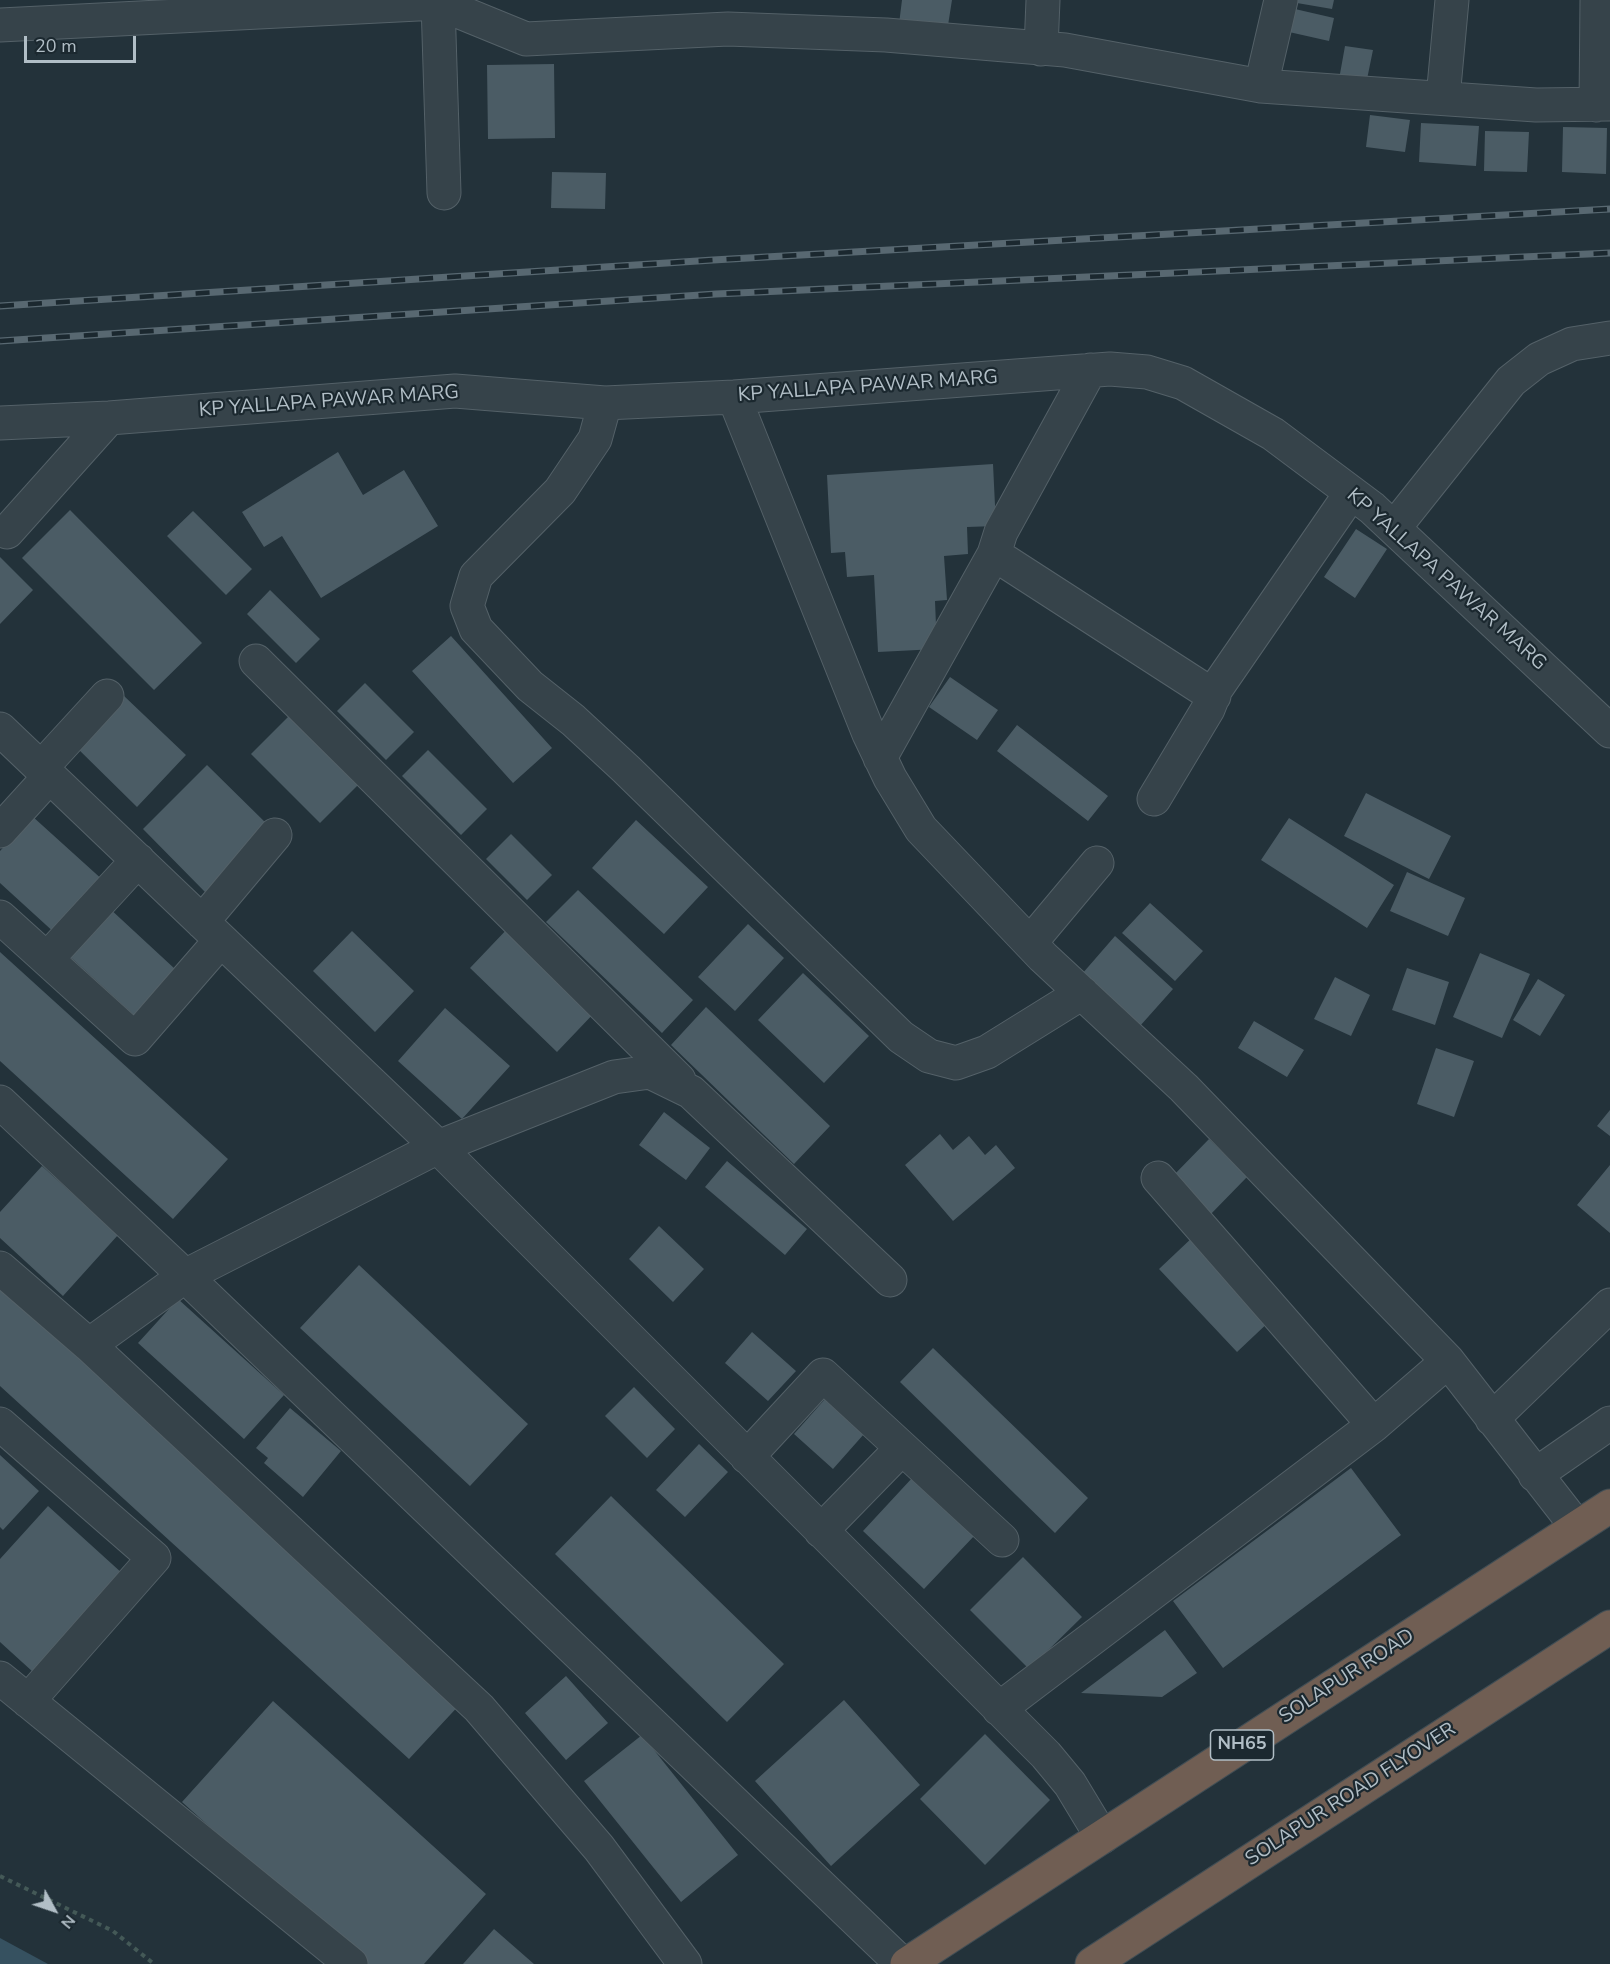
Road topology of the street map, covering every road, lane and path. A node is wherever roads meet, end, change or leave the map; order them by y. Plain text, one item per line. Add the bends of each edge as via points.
1 (1043, 0) edge
2 (1281, 0) edge
3 (1452, 0) edge
4 (1597, 0) edge
5 (440, 2) edge
6 (0, 25) edge
7 (1041, 49) junction
8 (1261, 86) junction
9 (1443, 98) junction
10 (1603, 104) edge
11 (444, 193) dead end
12 (1610, 338) edge
13 (1090, 370) junction
14 (734, 397) junction
15 (605, 403) junction
16 (109, 417) junction
17 (0, 423) edge
18 (1351, 493) junction
19 (1394, 528) junction
20 (7, 532) dead end
21 (994, 554) junction
22 (256, 661) dead end
23 (107, 696) dead end
24 (1214, 696) junction
25 (0, 729) edge
26 (1610, 730) edge
27 (880, 758) junction
28 (45, 772) junction
29 (1154, 799) dead end
30 (0, 831) edge
31 (275, 835) dead end
32 (138, 860) junction
33 (1097, 863) dead end
34 (0, 917) edge
35 (212, 931) junction
36 (1030, 943) junction
37 (47, 959) junction
38 (1082, 993) junction
39 (691, 1092) junction
40 (0, 1102) edge
41 (438, 1147) junction
42 (1158, 1178) dead end
43 (0, 1268) edge
44 (185, 1276) junction
45 (890, 1280) dead end
46 (1610, 1305) edge
47 (88, 1345) junction
48 (1448, 1360) junction
49 (1492, 1419) junction
50 (0, 1424) edge
51 (1610, 1424) edge
52 (1374, 1425) junction
53 (902, 1448) junction
54 (747, 1457) junction
55 (1535, 1475) junction
56 (1608, 1508) edge
57 (1577, 1527) junction
58 (821, 1531) junction
59 (1002, 1540) dead end
60 (1610, 1627) edge
61 (0, 1678) edge
62 (28, 1701) junction
63 (999, 1709) junction
64 (1102, 1837) junction
65 (0, 1876) edge
66 (154, 1964) edge
67 (351, 1964) edge
68 (685, 1964) edge
69 (902, 1964) edge
70 (907, 1964) edge
71 (1092, 1964) edge

1 - 7 street
2 - 8 street
3 - 9 street
4 - 10 street
5 - 6 street
5 - 7 street via 526,39 728,29 886,35
5 - 11 street
7 - 8 street
8 - 9 street
9 - 10 street via 1536,105
12 - 19 street via 1572,344 1539,359 1511,381
13 - 14 street, KP YALLAPA PAWAR MARG
13 - 18 street, KP YALLAPA PAWAR MARG via 1147,372 1183,383 1273,434
13 - 21 street via 1001,532
14 - 15 street, KP YALLAPA PAWAR MARG
14 - 27 street
15 - 16 street, KP YALLAPA PAWAR MARG via 455,391
15 - 38 street via 595,439 560,491 476,576 467,606 476,629 531,686 618,762 901,1037 928,1056 956,1063 987,1052
16 - 17 street, KP YALLAPA PAWAR MARG
16 - 20 street
18 - 19 street, KP YALLAPA PAWAR MARG
18 - 24 street
19 - 26 street, KP YALLAPA PAWAR MARG
21 - 24 street
21 - 27 street
22 - 39 street
23 - 28 street
24 - 29 street
25 - 28 street
27 - 36 street via 921,829
28 - 30 street
28 - 32 street
31 - 35 street
32 - 35 street
32 - 37 street
33 - 36 street
34 - 37 street
35 - 37 street via 135,1039
35 - 41 street
36 - 38 street
38 - 48 street via 1184,1088
39 - 41 street via 650,1072 615,1077
39 - 45 street
40 - 44 street
41 - 44 street
41 - 54 street
42 - 52 street
43 - 47 street
44 - 47 street
44 - 69 street
46 - 49 street
47 - 68 street via 479,1708 599,1848
48 - 49 street
48 - 52 street
49 - 55 street
50 - 62 street via 154,1558
51 - 55 street
52 - 63 street
53 - 54 street via 823,1375
53 - 58 street
53 - 59 street
54 - 58 street
55 - 57 street
56 - 57 highway, NH65
57 - 64 highway, SOLAPUR ROAD / NH65
58 - 63 street
60 - 71 highway, SOLAPUR ROAD FLYOVER
61 - 62 street
62 - 67 street
63 - 64 street via 1071,1784
64 - 70 highway, SOLAPUR ROAD / NH65
65 - 66 path via 113,1931

